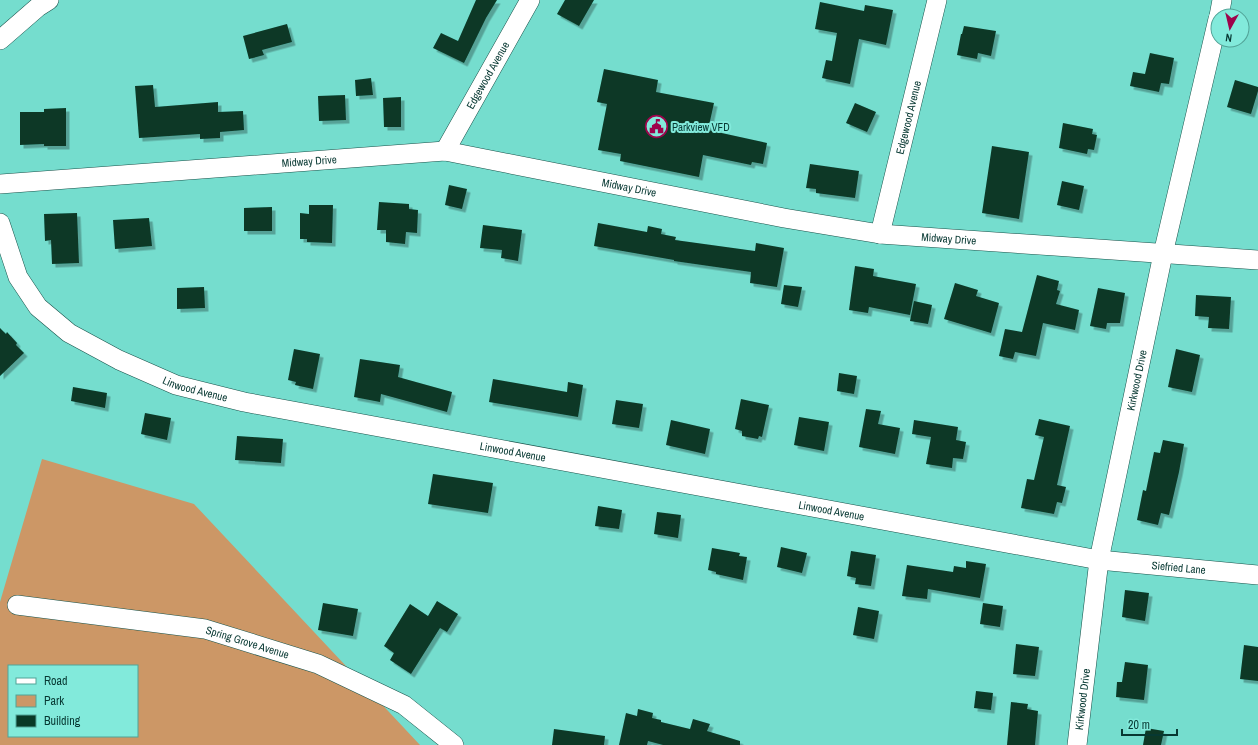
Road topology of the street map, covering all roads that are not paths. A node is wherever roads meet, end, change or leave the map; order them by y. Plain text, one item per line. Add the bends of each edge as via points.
1 (49, 0) edge
2 (530, 0) edge
3 (938, 0) edge
4 (0, 40) edge
5 (1211, 48) edge
6 (445, 151) junction
7 (0, 184) edge
8 (0, 223) edge
9 (880, 234) junction
10 (1163, 254) junction
11 (1258, 260) edge
12 (1099, 560) junction
13 (1258, 575) edge
14 (17, 605) dead end
15 (454, 745) edge
16 (1077, 745) edge

1 - 4 street
2 - 6 street, Edgewood Avenue
3 - 9 street, Edgewood Avenue
5 - 10 street, Kirkwood Drive
6 - 7 street, Midway Drive
6 - 9 street, Midway Drive via 784,218
8 - 12 street, Linwood Avenue via 18,277 38,307 69,334 176,385 244,402
9 - 10 street, Midway Drive
10 - 11 street, Midway Drive
10 - 12 street, Kirkwood Drive
12 - 13 street, Siefried Lane
12 - 16 street, Kirkwood Drive
14 - 15 street, Spring Grove Avenue via 205,629 318,664 404,705

